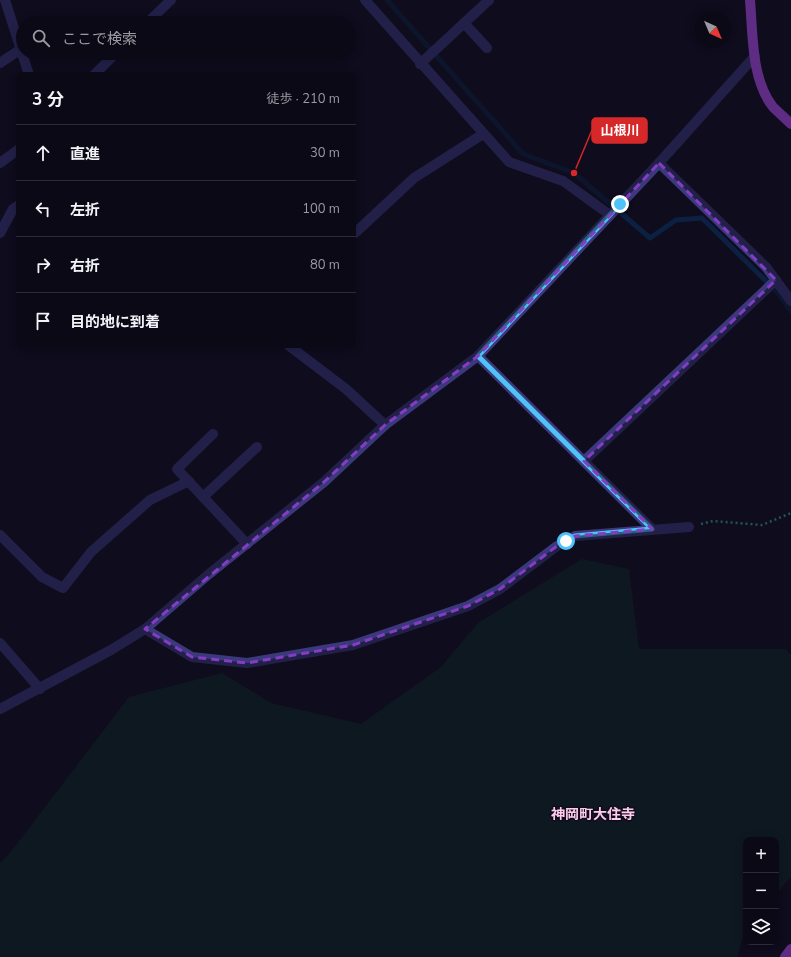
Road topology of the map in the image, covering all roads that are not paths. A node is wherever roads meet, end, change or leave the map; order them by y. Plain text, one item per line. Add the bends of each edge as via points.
1 (5, 0) edge
2 (171, 0) edge
3 (364, 0) edge
4 (489, 0) edge
5 (750, 0) edge
6 (154, 16) edge
7 (464, 23) junction
8 (16, 34) edge
9 (487, 48) dead end
10 (16, 53) edge
11 (755, 56) junction
12 (24, 60) edge
13 (109, 60) edge
14 (0, 63) edge
15 (420, 64) junction
16 (28, 72) edge
17 (97, 72) edge
18 (791, 124) edge
19 (483, 134) junction
20 (16, 152) edge
21 (0, 163) edge
22 (659, 163) junction
23 (16, 206) edge
24 (610, 215) junction
25 (356, 232) edge
26 (0, 233) edge
27 (776, 280) junction
28 (791, 301) edge
29 (292, 348) edge
30 (478, 356) junction
31 (385, 425) junction
32 (213, 434) dead end
33 (257, 447) dead end
34 (584, 461) junction
35 (189, 481) junction
36 (203, 497) junction
37 (689, 527) road end
38 (652, 529) junction
39 (0, 535) edge
40 (247, 544) junction
41 (145, 629) junction
42 (0, 643) edge
43 (40, 689) junction
44 (0, 709) edge
45 (791, 949) edge
46 (785, 957) edge

1 - 8 street
2 - 6 street
3 - 15 street
4 - 7 street
5 - 11 main road
7 - 9 street
7 - 15 street
10 - 14 street
11 - 18 main road via 761,83 773,106
11 - 22 street
12 - 16 street
13 - 17 street
15 - 19 street
19 - 24 street via 509,162 563,181
19 - 25 street via 414,178
20 - 21 street
22 - 24 street
22 - 27 street via 766,267
23 - 26 street
24 - 30 street
27 - 28 street
27 - 34 street
29 - 31 street via 346,389
30 - 31 street
30 - 34 street
31 - 40 street via 324,482
32 - 35 street via 177,469
33 - 36 street
34 - 38 street
35 - 36 street
35 - 39 street via 150,500 91,552 63,588 42,577
36 - 40 street
37 - 38 street
38 - 41 street via 575,536 557,546 500,589 468,606 353,645 247,663 192,657
40 - 41 street
41 - 43 street
42 - 43 street
43 - 44 street
45 - 46 main road

